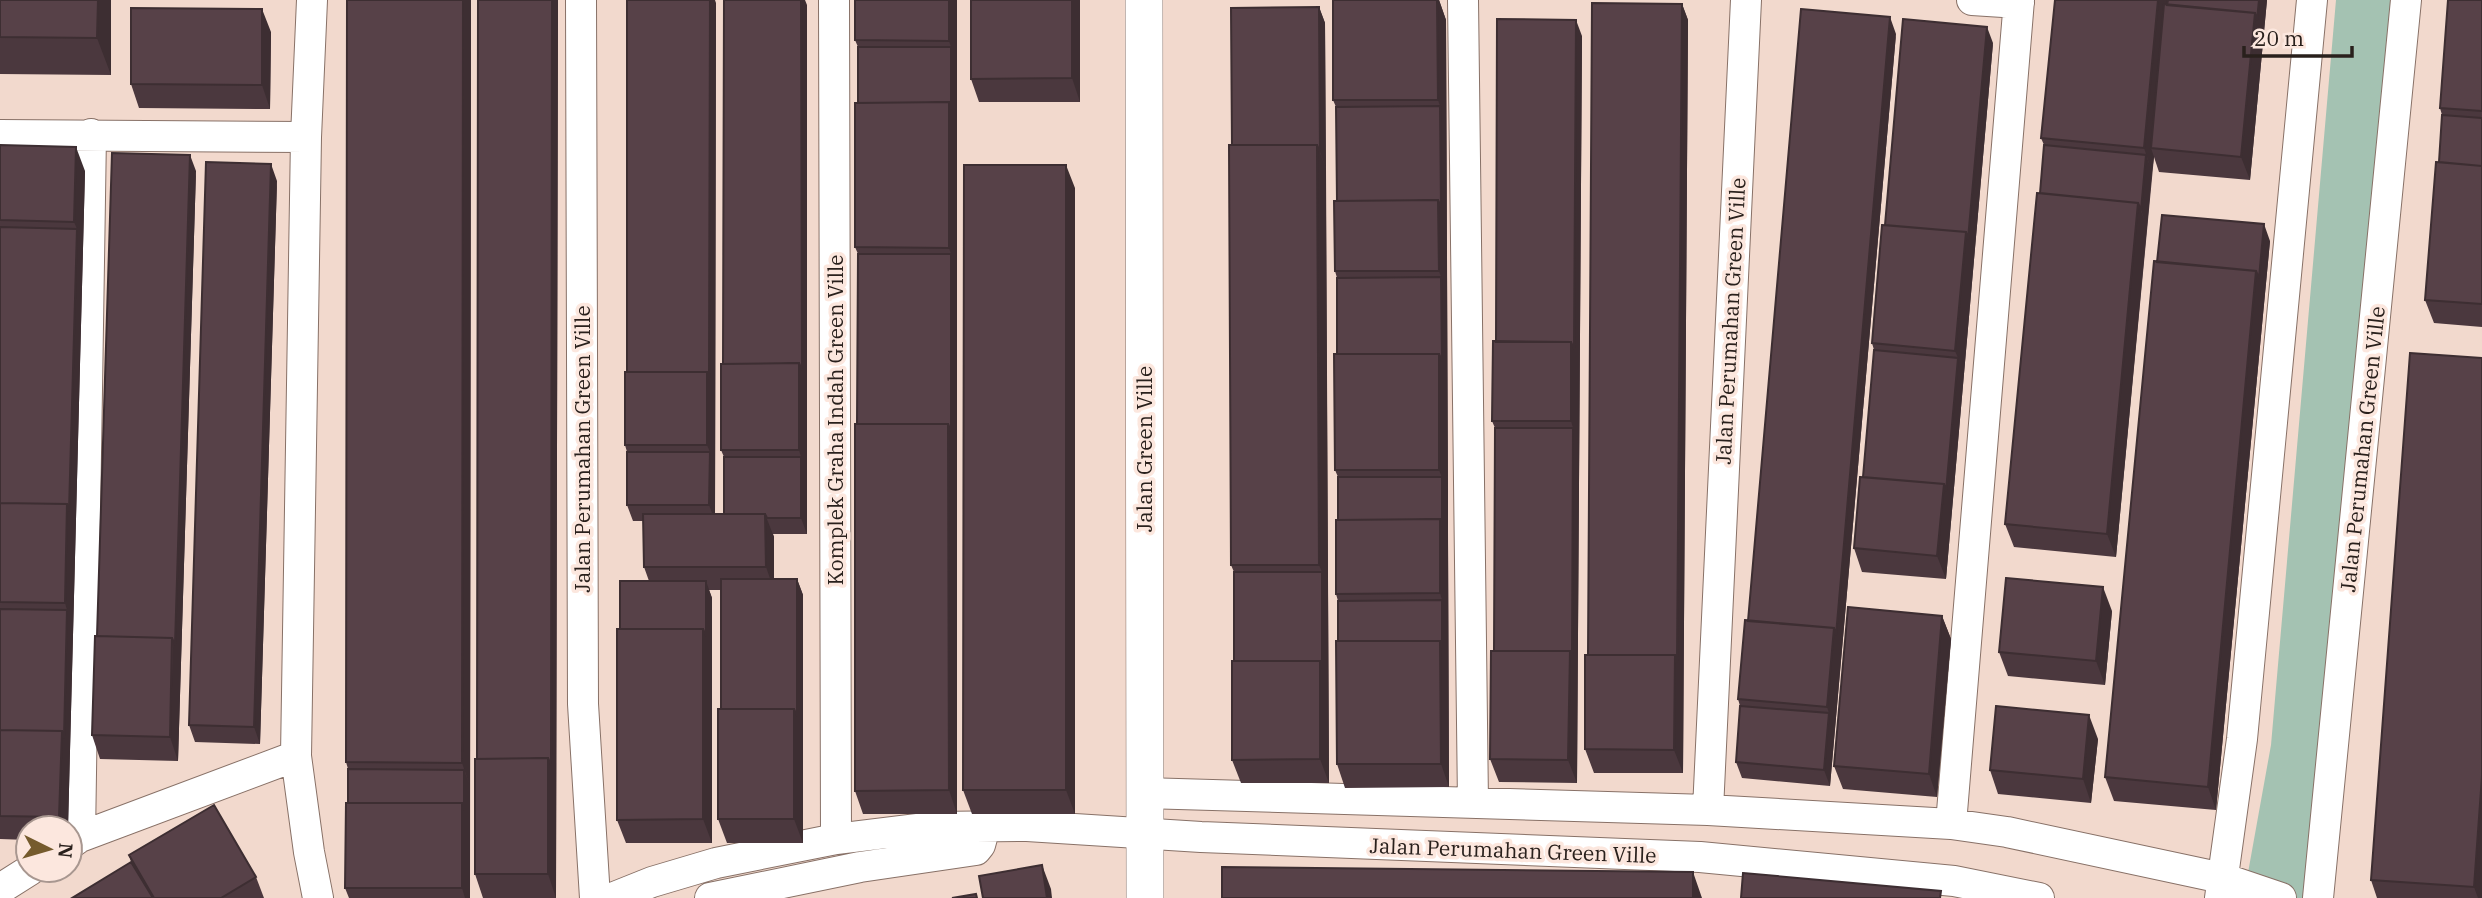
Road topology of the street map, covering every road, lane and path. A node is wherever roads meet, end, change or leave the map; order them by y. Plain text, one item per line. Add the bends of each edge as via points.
1 (312, 0) edge
2 (580, 0) edge
3 (834, 0) edge
4 (1144, 0) edge
5 (1463, 0) edge
6 (1746, 0) edge
7 (1972, 0) edge
8 (2312, 0) edge
9 (2406, 0) edge
10 (2019, 2) edge
11 (91, 134) junction
12 (0, 135) edge
13 (306, 136) junction
14 (296, 755) junction
15 (1144, 793) junction
16 (1473, 803) junction
17 (1707, 810) junction
18 (76, 814) edge
19 (1951, 824) junction
20 (985, 827) junction
21 (1144, 834) junction
22 (84, 837) edge
23 (845, 838) junction
24 (860, 867) junction
25 (2221, 888) edge
26 (612, 897) edge
27 (318, 898) edge
28 (710, 898) edge
29 (1145, 898) edge
30 (2039, 898) edge
31 (2281, 898) edge
32 (2318, 898) edge

1 - 13 street
2 - 26 street, Jalan Perumahan Green Ville via 583,704
3 - 23 street, Komplek Graha Indah Green Ville
4 - 15 street, Jalan Green Ville
5 - 16 street
6 - 17 street, Jalan Perumahan Green Ville
7 - 10 street
8 - 25 street via 2242,739
9 - 32 street, Jalan Perumahan Green Ville
10 - 19 street
11 - 12 street
11 - 13 street
11 - 18 street
13 - 14 street
14 - 22 street
14 - 27 street
15 - 16 street
15 - 21 street, Jalan Green Ville
16 - 17 street
17 - 19 street
19 - 25 street via 2007,832
20 - 21 street, Jalan Perumahan Green Ville
20 - 23 street, Jalan Perumahan Green Ville via 934,827
20 - 24 street via 976,850
21 - 29 street, Jalan Green Ville
21 - 30 street, Jalan Perumahan Green Ville via 1700,857 1954,881
23 - 24 street, Komplek Graha Indah Green Ville
23 - 26 street, Jalan Perumahan Green Ville via 716,863
24 - 28 street
25 - 31 street

